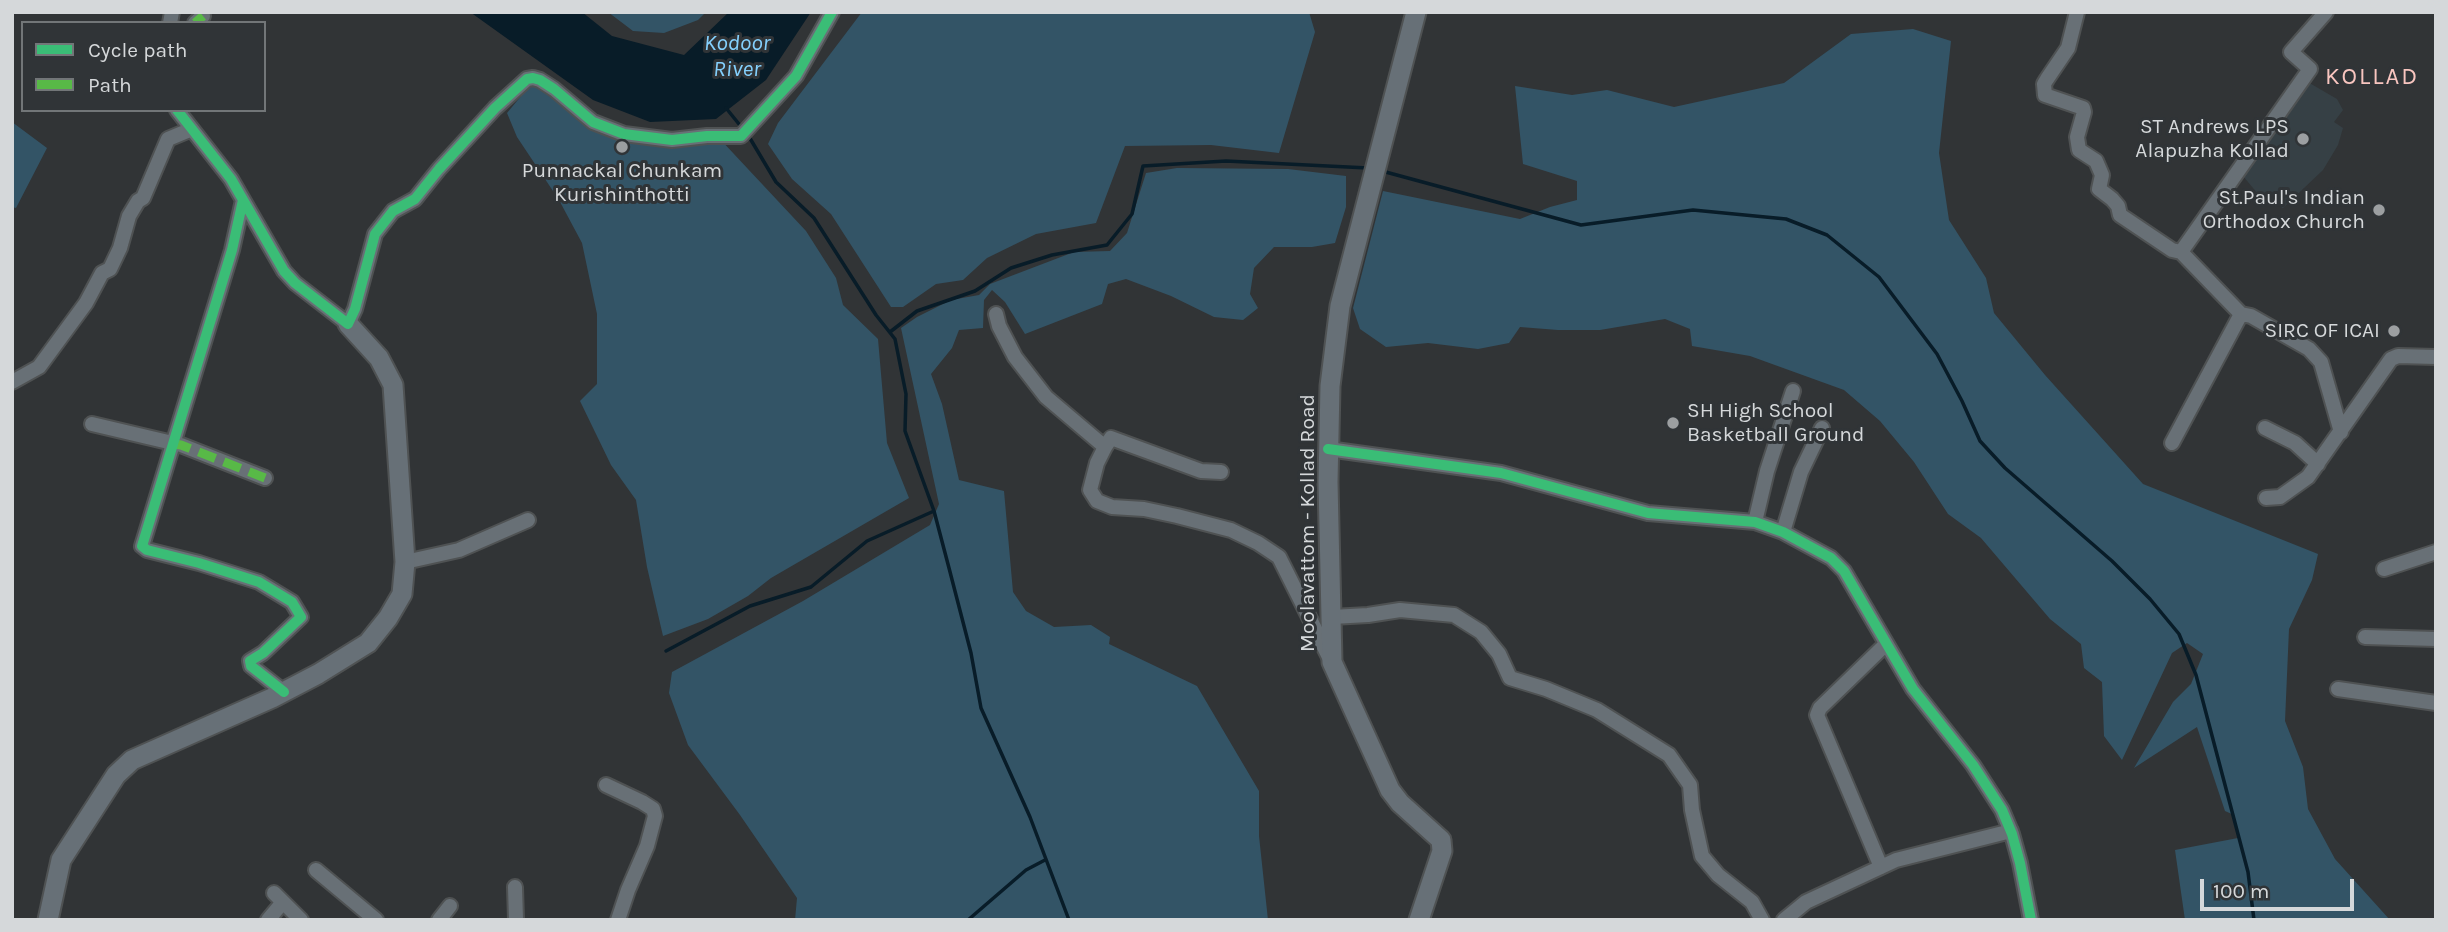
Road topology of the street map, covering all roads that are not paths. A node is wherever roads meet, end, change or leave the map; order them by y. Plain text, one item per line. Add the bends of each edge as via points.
1 (832, 12) edge
2 (1416, 12) edge
3 (2077, 12) edge
4 (2326, 12) edge
5 (179, 112) edge
6 (192, 129) junction
7 (243, 200) junction
8 (2181, 252) junction
9 (996, 314) dead end
10 (2241, 314) junction
11 (348, 324) junction
12 (2436, 357) edge
13 (12, 382) edge
14 (1793, 391) dead end
15 (92, 424) dead end
16 (1822, 428) dead end
17 (2265, 428) dead end
18 (2340, 432) junction
19 (173, 443) junction
20 (2172, 443) dead end
21 (1105, 447) junction
22 (1328, 449) junction
23 (2318, 464) junction
24 (1221, 472) dead end
25 (265, 478) dead end
26 (2266, 498) dead end
27 (528, 520) dead end
28 (1755, 522) junction
29 (1783, 532) junction
30 (2436, 552) edge
31 (405, 562) junction
32 (2384, 569) dead end
33 (1332, 617) junction
34 (2365, 637) dead end
35 (2436, 639) edge
36 (1885, 645) junction
37 (1332, 662) junction
38 (2339, 689) dead end
39 (284, 692) junction
40 (2436, 704) edge
41 (606, 785) dead end
42 (2011, 831) junction
43 (1881, 867) junction
44 (316, 870) dead end
45 (515, 887) dead end
46 (450, 906) dead end
47 (48, 920) edge
48 (268, 920) edge
49 (301, 920) edge
50 (376, 920) edge
51 (439, 920) edge
52 (516, 920) edge
53 (618, 920) edge
54 (1419, 920) edge
55 (1762, 920) edge
56 (1784, 920) edge
57 (2031, 920) edge

1 - 11 street via 796,76 741,136 672,141 624,134 593,122 540,80 527,79 415,199 393,211 374,234
2 - 22 main road, Moolavattom - Kollad Road via 1340,306
3 - 8 street via 2068,48 2044,84 2045,95 2083,108 2079,150 2096,161 2102,175 2098,189 2118,206 2120,215
4 - 8 street via 2291,52 2310,69
5 - 6 street
6 - 7 street
6 - 13 street via 168,139 143,198 129,216 110,269 102,273 86,303 39,367
7 - 11 street via 284,271
7 - 19 street
8 - 10 street
9 - 21 street via 1016,357 1046,397
10 - 18 street via 2309,349 2321,362
10 - 20 street
11 - 31 main road via 379,358 393,386
12 - 18 street via 2392,359
14 - 28 street
15 - 19 street
16 - 29 street via 1801,472
17 - 23 street via 2295,443
18 - 23 street
19 - 25 street
19 - 39 street via 142,546 259,582 292,602 301,617 250,660 251,666
21 - 24 street via 1111,438 1200,471
21 - 37 street via 1090,490 1097,501 1177,516 1258,542 1279,558
22 - 28 street via 1501,473 1648,513
22 - 33 main road, Moolavattom - Kollad Road
23 - 26 street via 2295,488 2280,497
27 - 31 street via 459,550
28 - 29 street
29 - 36 street via 1838,564
30 - 32 street
31 - 39 main road via 402,594 368,643
33 - 37 main road, Moolavattom - Kollad Road
33 - 55 street via 1400,610 1454,615 1481,632 1510,678 1597,710 1669,755 1690,785 1702,856 1752,902
34 - 35 street
36 - 42 street via 1991,791
36 - 43 street via 1817,715
37 - 54 main road, Moolavattom - Kollad Road via 1390,790 1441,839 1442,851
38 - 40 street
39 - 47 main road via 131,760 116,775 61,860
41 - 53 street via 642,802 655,816
42 - 43 street
42 - 57 street
43 - 56 street via 1806,902
44 - 50 street
45 - 52 street
46 - 51 street
48 - 49 street via 279,898

